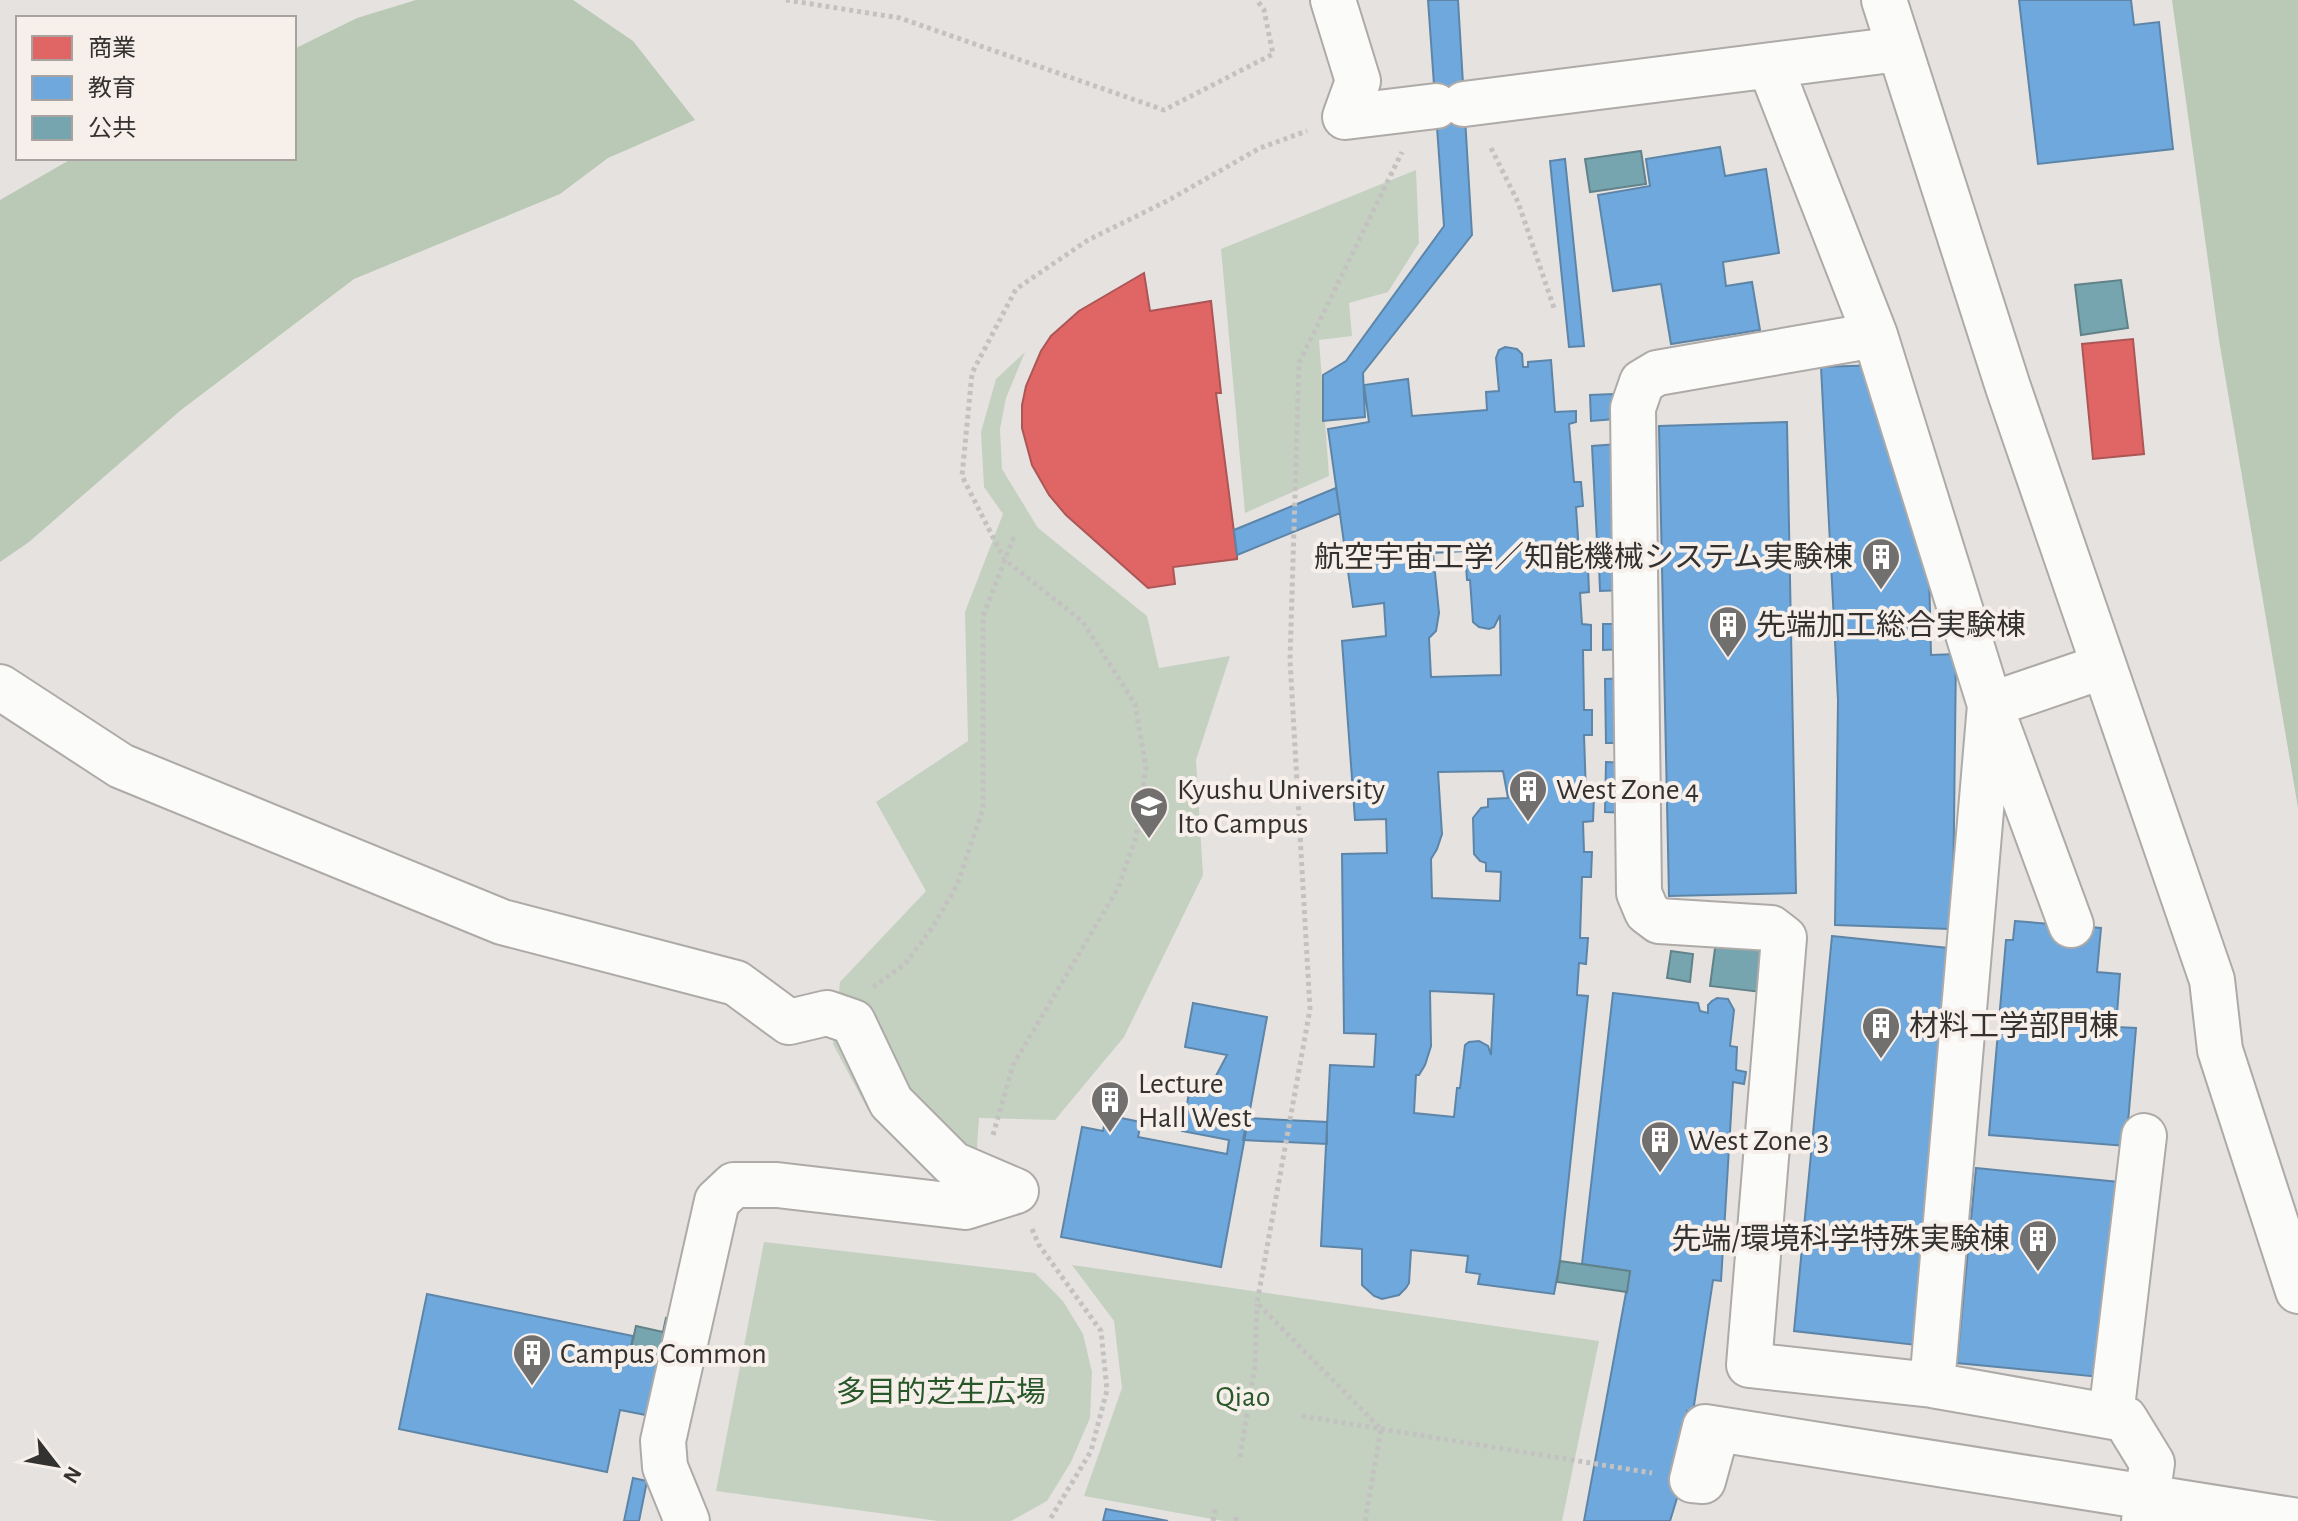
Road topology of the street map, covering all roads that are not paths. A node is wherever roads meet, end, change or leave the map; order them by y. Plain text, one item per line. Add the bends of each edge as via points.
1 (1333, 0) edge
2 (1884, 0) edge
3 (1899, 49) junction
4 (1770, 66) junction
5 (1875, 335) junction
6 (2104, 666) junction
7 (0, 687) edge
8 (1990, 705) junction
9 (2071, 925) dead end
10 (2144, 1136) dead end
11 (2298, 1291) edge
12 (1932, 1385) junction
13 (2111, 1416) junction
14 (1692, 1480) road end
15 (2146, 1509) edge
16 (687, 1521) edge
17 (2298, 1521) edge

1 - 4 street via 1358,81 1345,117
2 - 3 street
3 - 4 street
3 - 6 street
4 - 5 street
5 - 8 street
5 - 12 street via 1657,373 1642,382 1633,408 1639,893 1647,912 1659,921 1771,928 1784,938 1749,1365
6 - 8 street
6 - 11 street via 2212,980 2220,1050
7 - 16 street via 121,766 502,922 736,983 789,1022 827,1013 853,1022 891,1102 953,1164 1016,1191 965,1207 777,1185 734,1185 717,1201 663,1441 665,1467
8 - 9 street
8 - 12 street
10 - 13 street
12 - 13 street
13 - 15 street via 2125,1419 2152,1463
14 - 15 street via 1703,1481 1717,1430
15 - 17 street

